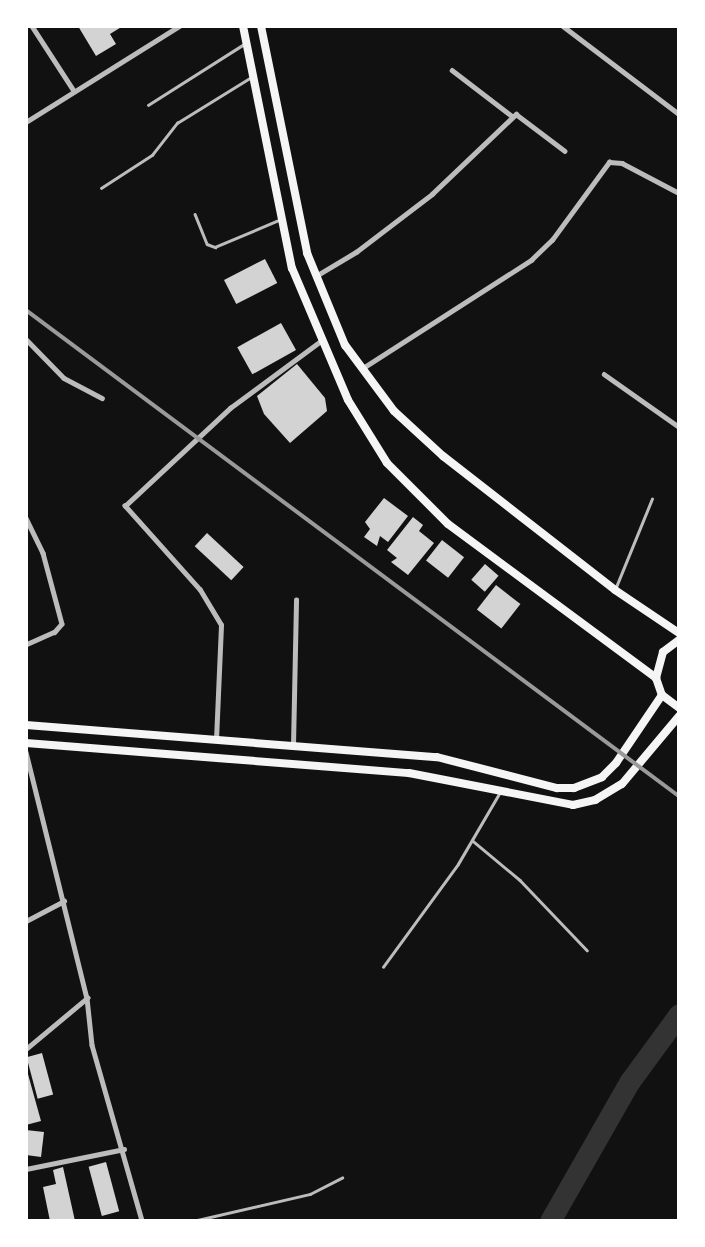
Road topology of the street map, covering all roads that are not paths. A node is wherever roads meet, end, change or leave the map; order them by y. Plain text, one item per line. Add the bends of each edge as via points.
1 (32, 26) edge
2 (179, 26) edge
3 (243, 26) edge
4 (261, 26) edge
5 (564, 26) edge
6 (246, 42) junction
7 (452, 70) dead end
8 (253, 77) junction
9 (74, 91) junction
10 (148, 105) dead end
11 (679, 114) edge
12 (512, 116) junction
13 (26, 122) edge
14 (565, 150) dead end
15 (102, 188) dead end
16 (679, 193) edge
17 (195, 214) dead end
18 (279, 219) junction
19 (315, 277) junction
20 (26, 339) edge
21 (321, 341) junction
22 (362, 369) junction
23 (604, 374) dead end
24 (102, 398) dead end
25 (679, 427) edge
26 (652, 499) dead end
27 (26, 518) edge
28 (615, 590) junction
29 (296, 600) dead end
30 (679, 633) edge
31 (679, 640) edge
32 (26, 645) edge
33 (656, 678) junction
34 (662, 695) junction
35 (679, 708) edge
36 (679, 716) edge
37 (26, 725) edge
38 (216, 740) junction
39 (26, 743) edge
40 (293, 745) junction
41 (26, 752) edge
42 (28, 770) edge
43 (501, 789) junction
44 (473, 841) junction
45 (65, 901) junction
46 (26, 921) edge
47 (587, 950) dead end
48 (383, 967) dead end
49 (86, 998) junction
50 (26, 1049) edge
51 (124, 1149) junction
52 (26, 1169) edge
53 (342, 1178) dead end
54 (142, 1221) edge
55 (193, 1221) edge

1 - 9 street
2 - 9 street
3 - 6 main road
4 - 19 main road
5 - 11 street
6 - 8 main road
6 - 10 lane
7 - 12 street
8 - 15 lane via 177,124 152,155
8 - 18 main road
9 - 13 street
12 - 14 street via 525,118
12 - 19 street via 432,194 356,253
16 - 22 street via 622,163 609,162 552,240 531,260
17 - 18 lane via 207,244 215,247
18 - 21 main road
19 - 22 main road via 345,345
20 - 24 street via 64,377
21 - 33 main road via 374,443 421,501
21 - 38 street via 230,408 125,506 200,590 220,625
22 - 28 main road via 394,411 443,456
23 - 25 street
26 - 28 lane
27 - 32 street via 47,563 62,624
28 - 30 main road
29 - 40 street
31 - 33 main road via 663,652
33 - 34 main road
34 - 35 main road
34 - 40 main road via 616,763 602,777 575,788 557,788 437,757
36 - 43 main road via 622,784 595,800 562,804
37 - 38 main road
38 - 40 main road
39 - 43 main road via 409,773
41 - 42 street
42 - 45 street
43 - 44 lane
44 - 47 lane via 520,880
44 - 48 lane
45 - 46 street
45 - 49 street
49 - 50 street
49 - 51 street via 92,1045
51 - 52 street
51 - 54 street
53 - 55 lane via 310,1194

